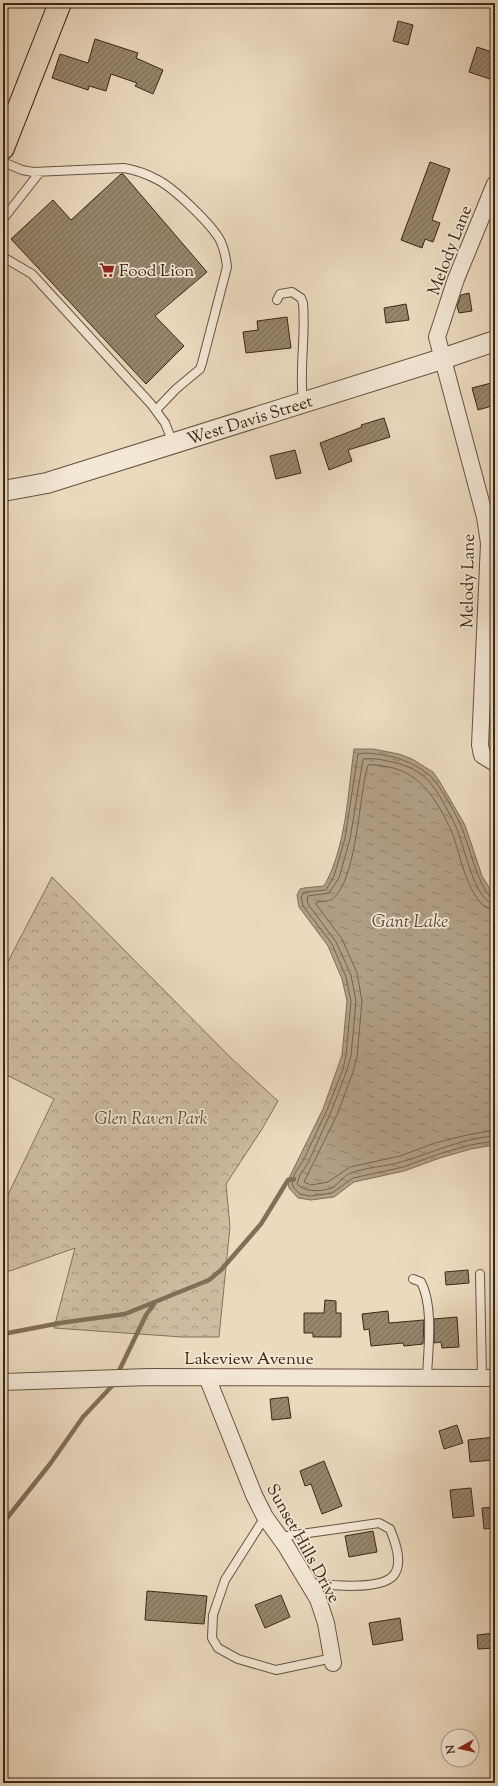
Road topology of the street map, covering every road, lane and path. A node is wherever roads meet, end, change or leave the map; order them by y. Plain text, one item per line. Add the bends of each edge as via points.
1 (60, 3) edge
2 (3, 148) edge
3 (3, 162) edge
4 (40, 172) junction
5 (495, 184) edge
6 (3, 219) edge
7 (3, 257) edge
8 (277, 300) dead end
9 (495, 341) edge
10 (442, 359) junction
11 (303, 403) junction
12 (156, 410) junction
13 (173, 444) junction
14 (3, 491) edge
15 (489, 759) edge
16 (480, 1274) dead end
17 (413, 1279) dead end
18 (206, 1377) junction
19 (427, 1377) junction
20 (488, 1378) edge
21 (3, 1382) edge
22 (265, 1517) junction
23 (280, 1538) junction
24 (309, 1583) junction
25 (333, 1661) joint

1 - 2 highway
3 - 4 lane via 22,170
4 - 6 lane
4 - 12 lane via 124,168 138,171 159,180 177,193 220,240 227,267 200,369
5 - 10 street, Melody Lane via 456,279 437,337
7 - 12 lane via 32,274
8 - 11 lane via 280,294 292,292 301,298 303,303
9 - 10 street, West Davis Street
10 - 11 street, West Davis Street
10 - 15 street, Melody Lane via 485,517 489,543 480,746
11 - 13 street, West Davis Street
12 - 13 lane via 165,423
13 - 14 street, West Davis Street via 47,483
16 - 20 lane
17 - 19 lane via 421,1282 426,1293
18 - 19 street, Lakeview Avenue
18 - 21 street, Lakeview Avenue
18 - 22 street, Sunset Hills Drive
19 - 20 street, Lakeview Avenue
22 - 23 street, Sunset Hills Drive
22 - 25 lane via 225,1580 213,1615 212,1638 218,1648 238,1659 276,1670
23 - 24 street, Sunset Hills Drive
23 - 24 lane via 379,1523 390,1529 397,1546 398,1566 394,1576 367,1585
24 - 25 street, Sunset Hills Drive via 318,1599 326,1624

